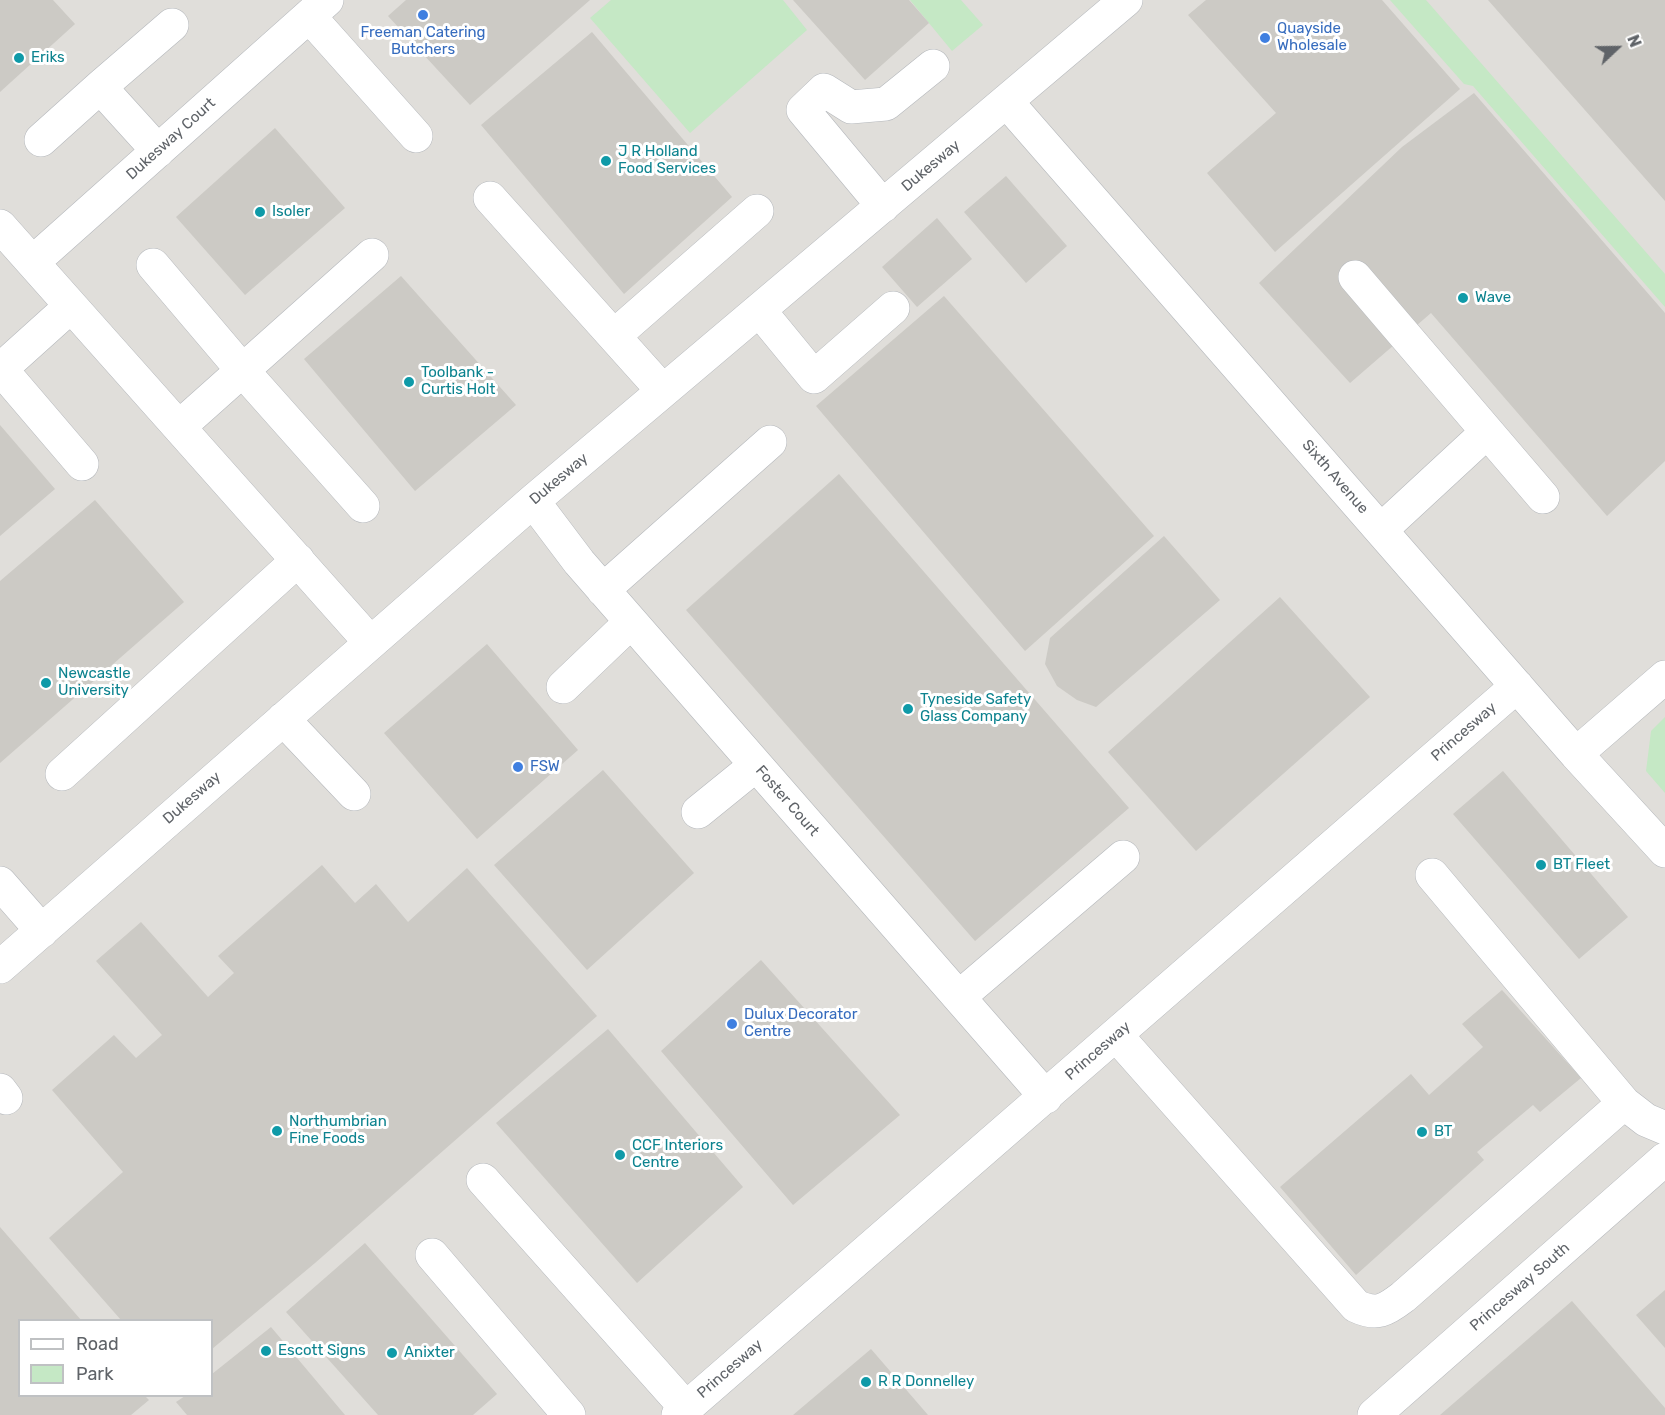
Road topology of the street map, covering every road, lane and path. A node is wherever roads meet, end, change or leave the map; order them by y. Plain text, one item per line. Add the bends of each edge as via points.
1 (1126, 0) edge
2 (318, 8) edge
3 (172, 25) dead end
4 (933, 66) dead end
5 (100, 87) junction
6 (1007, 102) junction
7 (416, 136) dead end
8 (41, 140) dead end
9 (158, 151) junction
10 (490, 198) dead end
11 (883, 206) junction
12 (757, 211) dead end
13 (0, 225) edge
14 (372, 255) dead end
15 (33, 262) junction
16 (153, 265) dead end
17 (1355, 277) dead end
18 (71, 306) junction
19 (893, 308) dead end
20 (759, 310) junction
21 (614, 336) junction
22 (1, 368) edge
23 (243, 371) junction
24 (663, 391) junction
25 (179, 427) junction
26 (1487, 432) junction
27 (770, 442) dead end
28 (82, 464) dead end
29 (1543, 497) dead end
30 (533, 501) junction
31 (363, 506) dead end
32 (1381, 530) junction
33 (298, 560) junction
34 (603, 590) junction
35 (631, 622) junction
36 (370, 642) junction
37 (1665, 678) edge
38 (1517, 686) junction
39 (563, 687) dead end
40 (283, 718) junction
41 (1576, 754) junction
42 (756, 765) junction
43 (62, 774) dead end
44 (354, 794) dead end
45 (698, 812) dead end
46 (1665, 851) edge
47 (1123, 857) dead end
48 (1432, 876) dead end
49 (0, 883) edge
50 (42, 931) junction
51 (0, 967) edge
52 (959, 997) junction
53 (1116, 1035) junction
54 (1046, 1097) junction
55 (1624, 1102) junction
56 (1665, 1128) edge
57 (1665, 1159) edge
58 (483, 1180) dead end
59 (432, 1255) dead end
60 (682, 1412) edge
61 (569, 1415) edge
62 (1374, 1415) edge

1 - 6 street, Dukesway
2 - 7 street, Dukesway Court
2 - 9 street, Dukesway Court
3 - 5 street
4 - 11 street via 886,104 851,107 824,90 803,110
5 - 8 street
5 - 9 street
6 - 11 street, Dukesway
6 - 32 street, Sixth Avenue
9 - 15 street, Dukesway Court
10 - 21 street
11 - 20 street, Dukesway
12 - 21 street
13 - 15 street
14 - 23 street
15 - 18 street
16 - 23 street
17 - 26 street
18 - 22 street
18 - 25 street
19 - 20 street via 814,377
20 - 24 street, Dukesway
21 - 24 street
22 - 28 street
23 - 25 street
23 - 31 street
24 - 30 street, Dukesway
25 - 33 street
26 - 29 street
26 - 32 street
27 - 34 street
30 - 34 street, Foster Court
30 - 36 street, Dukesway
32 - 38 street, Sixth Avenue
33 - 36 street
33 - 43 street
34 - 35 street, Foster Court
35 - 39 street
35 - 42 street, Foster Court
36 - 40 street, Dukesway
37 - 41 street
38 - 41 street, Sixth Avenue
38 - 53 street, Princesway
40 - 44 street
40 - 50 street, Dukesway
41 - 46 street, Sixth Avenue
42 - 45 street
42 - 52 street, Foster Court
47 - 52 street
48 - 55 street
49 - 50 street
50 - 51 street, Dukesway
52 - 54 street, Foster Court
53 - 54 street, Princesway
53 - 55 street via 1356,1306 1368,1312 1389,1307 1403,1297
54 - 60 street, Princesway
55 - 56 street via 1646,1120
57 - 62 street, Princesway South
58 - 60 street
59 - 61 street

